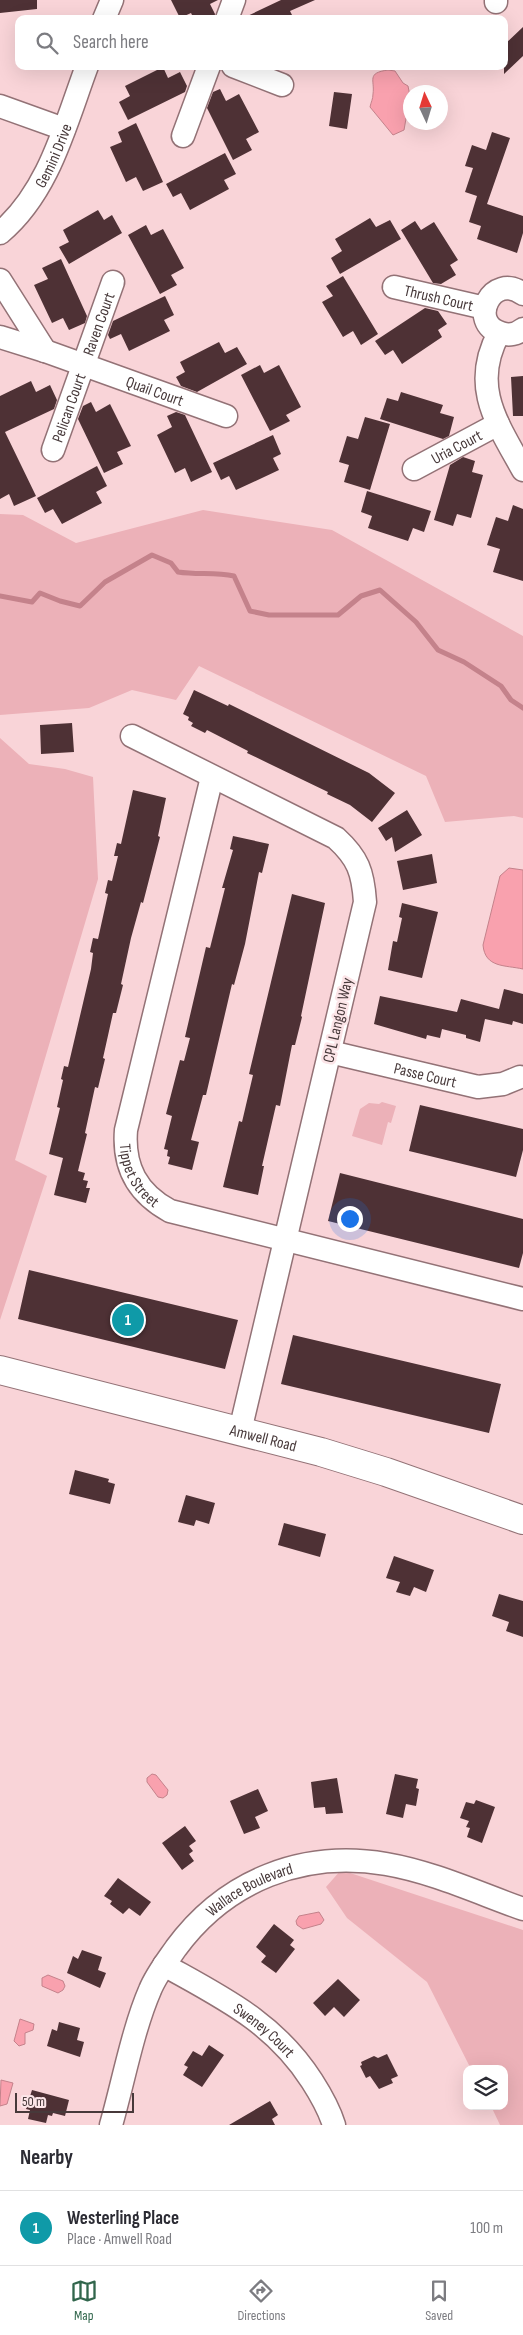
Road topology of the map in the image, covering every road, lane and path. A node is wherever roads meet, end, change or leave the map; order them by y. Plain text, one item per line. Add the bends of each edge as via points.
1 (234, 0) edge
2 (228, 15) edge
3 (86, 70) edge
4 (208, 70) edge
5 (243, 70) edge
6 (282, 85) dead end
7 (0, 106) edge
8 (64, 128) junction
9 (183, 136) dead end
10 (0, 234) edge
11 (0, 280) edge
12 (113, 282) dead end
13 (394, 287) dead end
14 (523, 294) edge
15 (485, 308) junction
16 (523, 329) edge
17 (499, 333) junction
18 (0, 337) edge
19 (45, 351) junction
20 (84, 366) junction
21 (226, 416) dead end
22 (498, 424) junction
23 (53, 450) dead end
24 (414, 468) dead end
25 (523, 470) edge
26 (132, 736) dead end
27 (212, 777) junction
28 (330, 1052) junction
29 (520, 1077) dead end
30 (285, 1240) junction
31 (523, 1299) edge
32 (0, 1370) edge
33 (240, 1431) junction
34 (523, 1520) edge
35 (523, 1908) edge
36 (164, 1965) junction
37 (112, 2125) edge
38 (334, 2125) edge

1 - 2 street
3 - 8 street, Gemini Drive
4 - 9 street
5 - 6 street
7 - 8 street
8 - 10 street, Gemini Drive via 34,196
11 - 19 street
12 - 20 street, Raven Court
13 - 15 street, Thrush Court
14 - 15 street via 511,288 497,291
15 - 17 street via 488,323
16 - 17 street via 513,334
17 - 22 street via 491,347 485,380
18 - 19 street, Quail Court
19 - 20 street, Quail Court
20 - 21 street, Quail Court
20 - 23 street, Pelican Court
22 - 24 street, Uria Court
22 - 25 street
26 - 27 street, CPL Langon Way
27 - 28 street, CPL Langon Way via 336,838 357,862 364,879 365,902
27 - 30 street, Tippet Street via 148,1036 125,1147 134,1180 156,1204 170,1211
28 - 29 street, Passe Court via 478,1087 502,1084
28 - 30 street, CPL Langon Way
30 - 31 street, Tippet Street
30 - 33 street, CPL Langon Way
32 - 33 main road, Amwell Road
33 - 34 main road, Amwell Road via 386,1472
35 - 36 street, Wallace Boulevard via 387,1864 332,1860 306,1864 249,1883 227,1896 190,1929
36 - 37 street, Wallace Boulevard via 150,1989
36 - 38 street, Sweney Court via 256,2018 277,2037 316,2087

